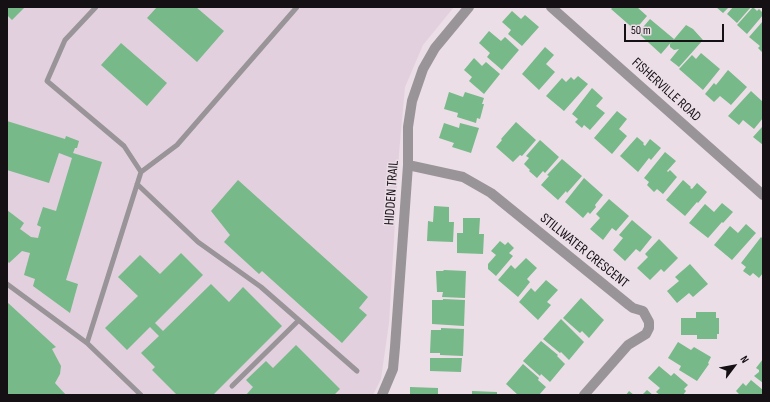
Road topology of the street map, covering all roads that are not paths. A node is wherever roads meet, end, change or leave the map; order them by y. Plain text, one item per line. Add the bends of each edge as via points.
1 (96, 7) edge
2 (297, 7) edge
3 (469, 7) edge
4 (551, 7) edge
5 (408, 165) junction
6 (141, 172) junction
7 (137, 184) junction
8 (763, 195) edge
9 (7, 284) edge
10 (299, 320) junction
11 (88, 342) junction
12 (358, 371) dead end
13 (232, 386) dead end
14 (141, 395) edge
15 (382, 395) edge
16 (584, 395) edge

1 - 6 lane via 65,40 47,81 124,146
2 - 6 lane via 177,145
3 - 5 street, HIDDEN TRAIL via 435,48 417,84 408,127
4 - 8 street, FISHERVILLE ROAD
5 - 15 street, HIDDEN TRAIL via 393,369
5 - 16 street, STILLWATER CRESCENT via 462,177 491,193 628,305 643,311 649,322 646,334 628,345
6 - 7 lane
7 - 10 lane via 198,242 261,287
7 - 11 lane
9 - 11 lane
10 - 12 lane
10 - 13 lane
11 - 14 lane

